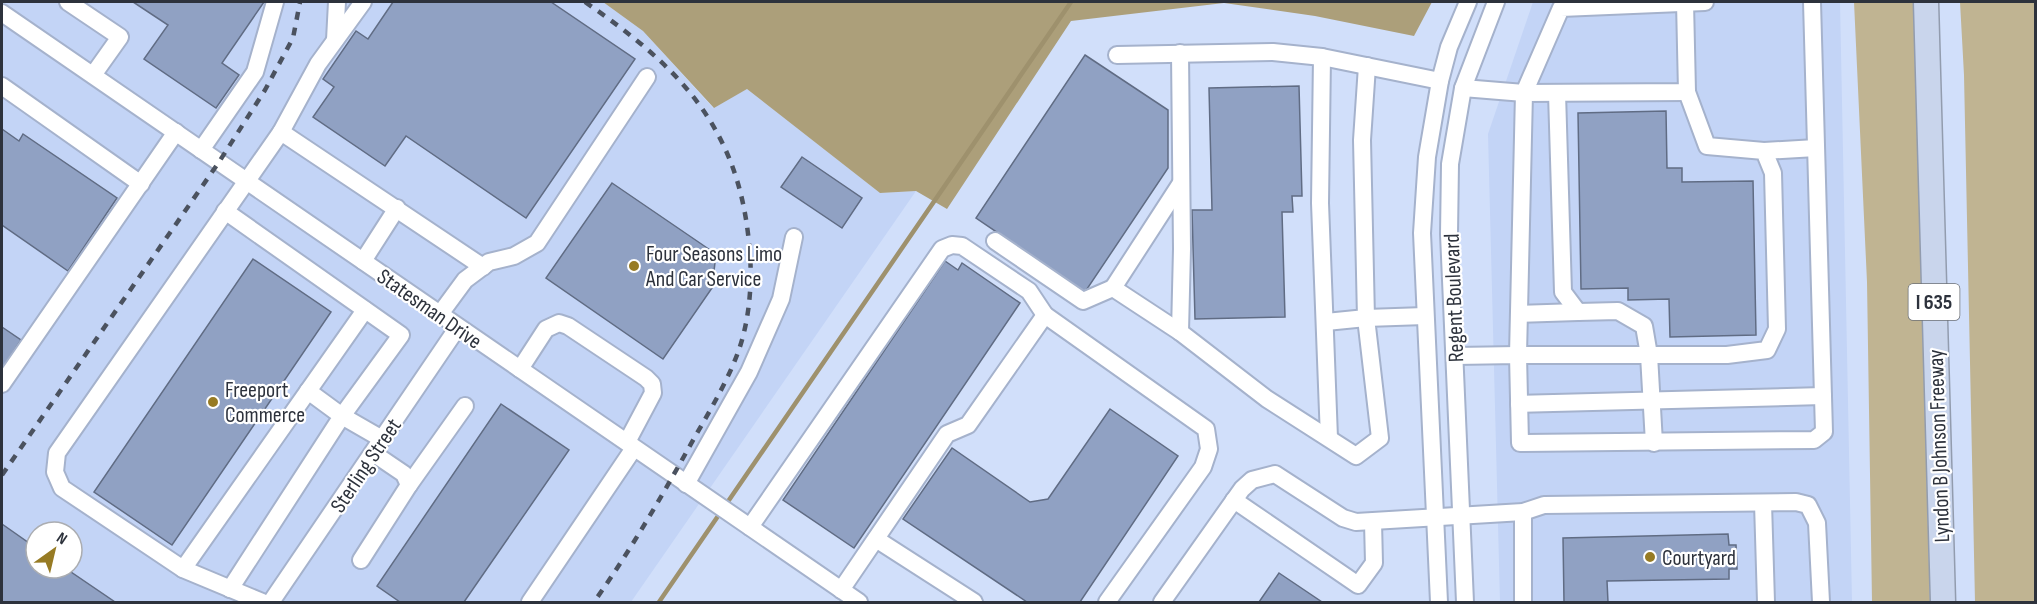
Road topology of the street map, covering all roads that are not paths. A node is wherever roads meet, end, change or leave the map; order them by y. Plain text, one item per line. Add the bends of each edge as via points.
1 (68, 2) edge
2 (275, 2) edge
3 (337, 2) edge
4 (363, 2) edge
5 (1468, 2) edge
6 (1497, 2) edge
7 (1685, 2) edge
8 (1706, 2) edge
9 (1812, 2) edge
10 (1926, 2) edge
11 (2, 13) edge
12 (335, 40) junction
13 (1180, 53) junction
14 (1118, 55) dead end
15 (1322, 57) junction
16 (1367, 66) junction
17 (93, 75) junction
18 (647, 77) dead end
19 (1440, 81) junction
20 (2, 86) edge
21 (1463, 88) junction
22 (1687, 92) junction
23 (1524, 93) junction
24 (1557, 93) junction
25 (176, 132) junction
26 (281, 132) junction
27 (1816, 148) junction
28 (201, 150) junction
29 (1764, 151) junction
30 (246, 180) junction
31 (1181, 183) junction
32 (141, 184) junction
33 (397, 208) junction
34 (225, 211) junction
35 (794, 237) dead end
36 (995, 241) dead end
37 (363, 261) junction
38 (483, 267) junction
39 (1113, 288) junction
40 (364, 310) junction
41 (1578, 312) junction
42 (440, 314) junction
43 (1519, 314) junction
44 (1045, 315) junction
45 (1425, 316) junction
46 (1366, 318) junction
47 (1326, 322) junction
48 (458, 327) junction
49 (1180, 332) junction
50 (1518, 355) junction
51 (1649, 355) junction
52 (1455, 356) junction
53 (520, 369) junction
54 (2, 384) edge
55 (308, 391) junction
56 (1822, 396) junction
57 (1651, 399) junction
58 (1519, 404) junction
59 (465, 406) dead end
60 (342, 416) junction
61 (1329, 438) junction
62 (1654, 443) junction
63 (630, 445) junction
64 (378, 446) junction
65 (409, 485) junction
66 (690, 486) junction
67 (1234, 500) junction
68 (1763, 504) junction
69 (1523, 512) junction
70 (1437, 517) junction
71 (1462, 517) junction
72 (1373, 522) junction
73 (750, 527) junction
74 (876, 539) junction
75 (361, 560) dead end
76 (183, 569) junction
77 (230, 589) junction
78 (841, 590) junction
79 (262, 603) edge
80 (271, 603) edge
81 (530, 603) edge
82 (860, 603) edge
83 (974, 603) edge
84 (1107, 603) edge
85 (1162, 603) edge
86 (1439, 603) edge
87 (1465, 603) edge
88 (1523, 603) edge
89 (1766, 603) edge
90 (1821, 603) edge
91 (1943, 603) edge

1 - 17 street via 120,37
2 - 28 street via 255,72
3 - 12 street
4 - 12 street
5 - 19 street, Regent Boulevard
6 - 21 street, Regent Boulevard
7 - 8 street
7 - 22 street
7 - 23 street via 1561,8
9 - 27 street
10 - 91 highway, Lyndon B Johnson Freeway / I 635
11 - 17 street, Statesman Drive
12 - 26 street
13 - 14 street
13 - 15 street via 1273,52
13 - 31 street
15 - 16 street
15 - 47 street via 1320,203
16 - 19 street
16 - 46 street via 1362,140
17 - 25 street, Statesman Drive
18 - 38 street via 537,243
19 - 45 street, Regent Boulevard via 1427,157 1422,233
20 - 32 street
21 - 23 street
21 - 52 street, Regent Boulevard via 1450,164
22 - 24 street
22 - 29 street via 1707,146
23 - 24 street
23 - 43 street
24 - 41 street via 1563,292
25 - 28 street, Statesman Drive
25 - 32 street
26 - 30 street
26 - 33 street
27 - 29 street
27 - 56 street
28 - 30 street, Statesman Drive
29 - 51 street via 1773,173 1777,329 1767,350 1727,355
30 - 34 street
30 - 37 street, Statesman Drive
31 - 39 street
31 - 49 street
32 - 54 street
33 - 37 street
33 - 38 street
34 - 40 street
34 - 76 street via 57,453 55,472 62,488
35 - 66 street via 781,299
36 - 39 street via 1083,301
37 - 42 street, Statesman Drive
38 - 42 street via 465,280
39 - 49 street
40 - 55 street
40 - 60 street via 401,335
41 - 43 street
41 - 51 street via 1618,311 1644,326
42 - 48 street, Statesman Drive
43 - 50 street
44 - 73 street via 1029,291 962,246 942,249
44 - 74 street via 968,425 947,434
44 - 84 street via 1206,429 1209,449 1203,467
45 - 46 street
45 - 70 street, Regent Boulevard
46 - 47 street
46 - 61 street via 1380,438 1356,456
47 - 61 street
48 - 53 street, Statesman Drive
48 - 64 street, Sterling Street
49 - 61 street via 1267,399
50 - 51 street
50 - 52 street
50 - 58 street
51 - 57 street
52 - 71 street, Regent Boulevard
53 - 63 street, Statesman Drive
53 - 63 street via 546,329 559,323 640,372 652,384 653,393
55 - 60 street
55 - 76 street
56 - 57 street
56 - 62 street via 1824,432 1814,440
57 - 58 street
57 - 62 street
58 - 62 street via 1520,443
59 - 65 street
60 - 64 street
60 - 77 street
63 - 66 street, Statesman Drive
63 - 81 street
64 - 65 street
64 - 80 street, Sterling Street
65 - 75 street
66 - 73 street, Statesman Drive
67 - 72 street via 1252,480 1275,474 1343,518
67 - 72 street via 1358,585 1374,563
67 - 85 street
68 - 69 street via 1544,505
68 - 89 street
68 - 90 street via 1808,505 1817,523
69 - 71 street
69 - 88 street
70 - 71 street
70 - 72 street
70 - 86 street, Regent Boulevard
71 - 87 street, Regent Boulevard
73 - 78 street, Statesman Drive
74 - 78 street
74 - 83 street
76 - 77 street
77 - 79 street
78 - 82 street, Statesman Drive

